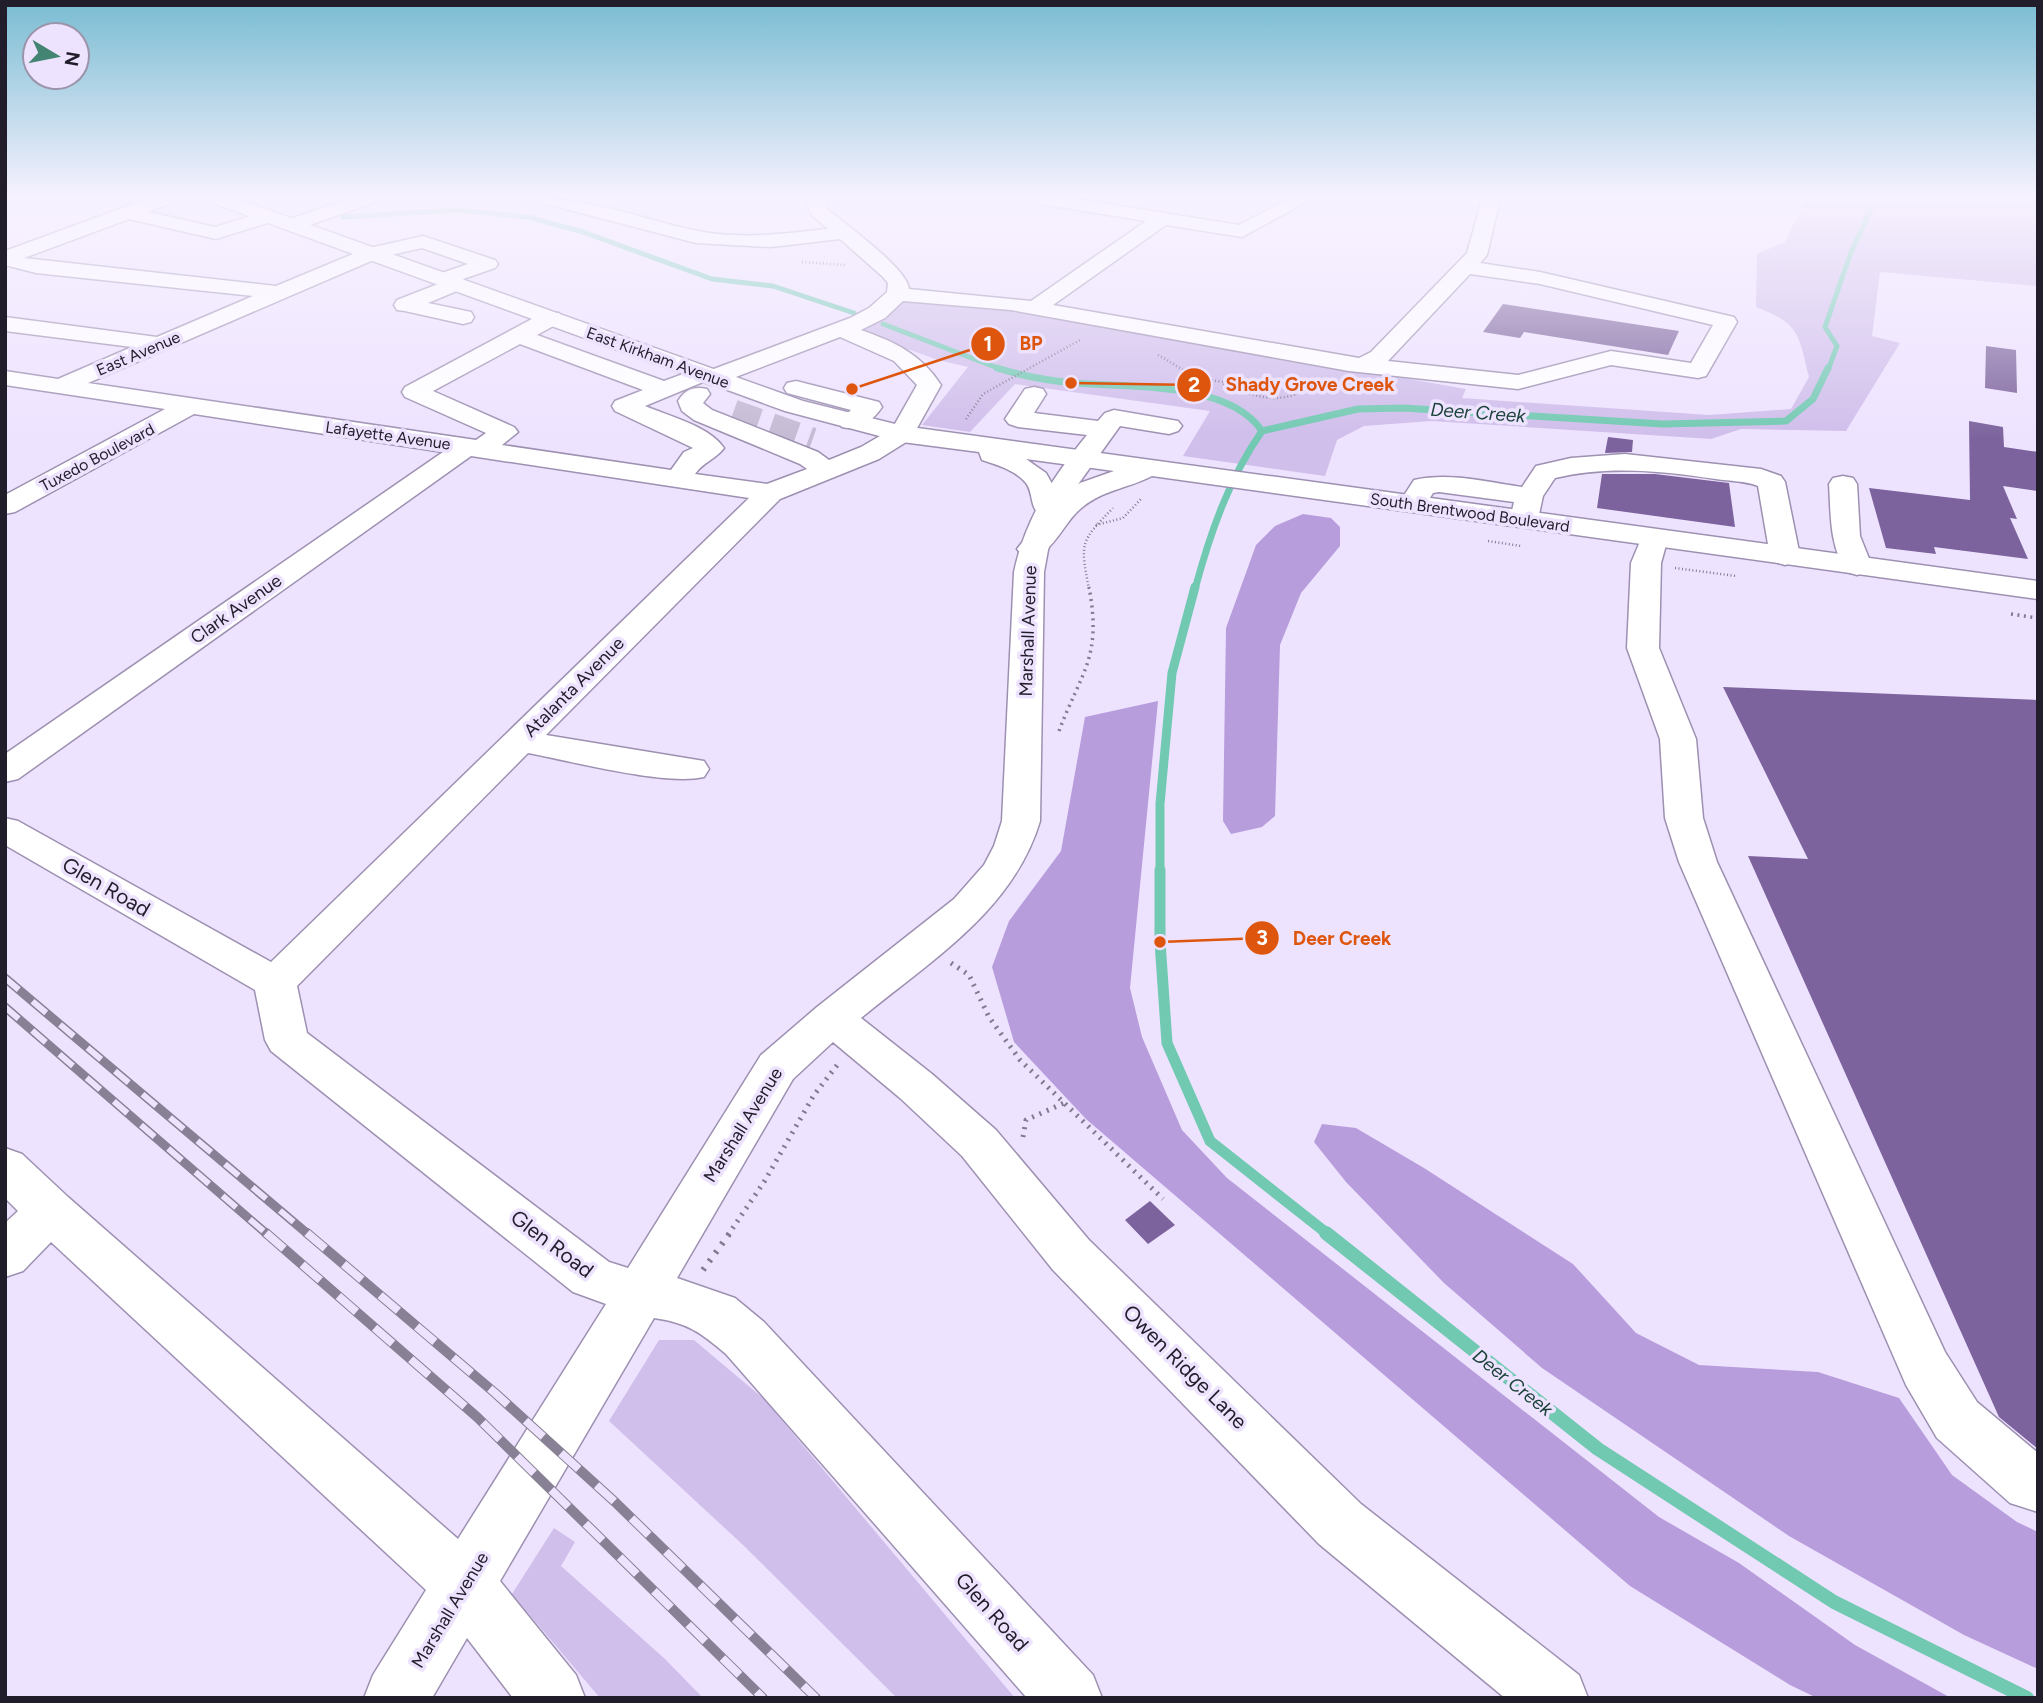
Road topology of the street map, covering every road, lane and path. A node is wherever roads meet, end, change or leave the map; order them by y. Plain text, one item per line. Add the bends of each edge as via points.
1 (143, 278) edge
2 (312, 278) edge
3 (443, 278) edge
4 (456, 278) edge
5 (895, 278) edge
6 (1077, 278) edge
7 (1454, 278) edge
8 (1542, 278) edge
9 (450, 281) junction
10 (278, 293) junction
11 (898, 294) junction
12 (1035, 308) junction
13 (463, 317) dead end
14 (551, 318) junction
15 (5, 324) edge
16 (841, 330) junction
17 (1088, 335) dead end
18 (519, 336) junction
19 (158, 344) junction
20 (1156, 354) dead end
21 (762, 360) junction
22 (465, 365) junction
23 (1357, 365) junction
24 (5, 378) edge
25 (492, 378) dead end
26 (713, 378) junction
27 (1288, 379) junction
28 (1212, 380) junction
29 (59, 387) junction
30 (796, 388) junction
31 (663, 389) junction
32 (1034, 394) dead end
33 (771, 398) junction
34 (690, 401) junction
35 (188, 407) junction
36 (733, 413) tunnel mouth
37 (851, 422) junction
38 (1169, 426) dead end
39 (963, 432) junction
40 (902, 434) junction
41 (1093, 444) junction
42 (474, 447) junction
43 (819, 458) junction
44 (1165, 470) junction
45 (678, 479) junction
46 (1843, 484) dead end
47 (770, 493) junction
48 (1148, 494) dead end
49 (5, 506) edge
50 (1527, 508) junction
51 (1048, 509) junction
52 (1095, 526) dead end
53 (1654, 538) junction
54 (1032, 549) junction
55 (1785, 556) junction
56 (1857, 566) junction
57 (2038, 590) edge
58 (520, 741) junction
59 (691, 769) dead end
60 (5, 771) edge
61 (5, 829) edge
62 (950, 963) dead end
63 (275, 983) junction
64 (832, 1018) junction
65 (818, 1085) dead end
66 (1064, 1103) junction
67 (1023, 1139) dead end
68 (5, 1167) edge
69 (1163, 1199) dead end
70 (50, 1211) junction
71 (734, 1230) dead end
72 (5, 1256) edge
73 (641, 1294) junction
74 (2038, 1485) edge
75 (465, 1585) junction
76 (396, 1698) edge
77 (553, 1698) edge
78 (1070, 1698) edge
79 (1556, 1698) edge

1 - 10 street
2 - 10 street, East Avenue
3 - 9 street, East Kirkham Avenue
4 - 9 street, East Avenue
5 - 11 street
6 - 12 street
7 - 23 street via 1379,357
8 - 23 street via 1726,322 1698,371 1611,358 1518,382
9 - 13 street via 405,306
9 - 14 street, East Kirkham Avenue
10 - 19 street, East Avenue
11 - 12 street
11 - 16 street via 877,313
12 - 23 street
14 - 18 street
14 - 26 street, East Kirkham Avenue
15 - 19 street
16 - 21 street
16 - 40 street via 897,352 921,369 929,385
17 - 39 path via 983,394
18 - 22 street
18 - 31 street
19 - 29 street, East Avenue
20 - 28 path
21 - 26 street
21 - 30 street via 795,370 804,379
22 - 25 street
22 - 42 street, Clark Avenue via 414,392 505,432
23 - 27 path via 1322,376
24 - 29 street, Lafayette Avenue
26 - 31 street
26 - 33 street, East Kirkham Avenue
26 - 34 street
27 - 28 path via 1258,384
27 - 28 path via 1296,394 1264,399
29 - 35 street, Lafayette Avenue
30 - 33 street
30 - 37 street via 870,407
31 - 45 street via 624,406 723,452 694,458
32 - 41 street via 1018,419
33 - 37 street, East Kirkham Avenue
34 - 36 street
34 - 43 street via 711,419
35 - 42 street, Lafayette Avenue
35 - 49 street, Tuxedo Boulevard
37 - 40 street, East Kirkham Avenue
38 - 41 street via 1114,418
39 - 40 street, South Brentwood Boulevard
39 - 41 street, South Brentwood Boulevard
39 - 51 street via 1032,474 1046,491
40 - 43 street, Atalanta Avenue via 870,453
41 - 44 street, South Brentwood Boulevard
41 - 51 street, Marshall Avenue
42 - 45 street, Lafayette Avenue
42 - 60 street, Clark Avenue
43 - 47 street, Atalanta Avenue
44 - 50 street, South Brentwood Boulevard via 1413,503
44 - 54 street via 1091,486 1059,512
45 - 47 street, Lafayette Avenue
46 - 56 street via 1846,536
47 - 58 street, Atalanta Avenue
48 - 52 path via 1127,518
50 - 53 street, South Brentwood Boulevard
50 - 55 street via 1545,472 1568,465 1663,464 1761,477 1771,482
51 - 54 street, Marshall Avenue
53 - 55 street, South Brentwood Boulevard
53 - 74 street via 1646,563 1643,648 1678,739 1684,818 1698,862 1925,1368 1957,1420 2031,1484
54 - 64 street, Marshall Avenue via 1018,835 998,874 968,909
55 - 56 street, South Brentwood Boulevard
56 - 57 street, South Brentwood Boulevard
58 - 59 street
58 - 63 street, Atalanta Avenue
61 - 63 street, Glen Road
62 - 66 path via 969,975 989,1017 1020,1060
63 - 73 street, Glen Road via 287,1040 591,1277
64 - 73 street, Marshall Avenue via 777,1067 761,1090
64 - 79 street, Owen Ridge Lane via 979,1143 1072,1255 1340,1524
65 - 71 path
66 - 67 path via 1026,1120
66 - 69 path
68 - 70 street
70 - 72 street
70 - 75 street
73 - 75 street, Marshall Avenue
73 - 78 street, Glen Road via 680,1300 716,1314 745,1338
75 - 76 street, Marshall Avenue
75 - 77 street

